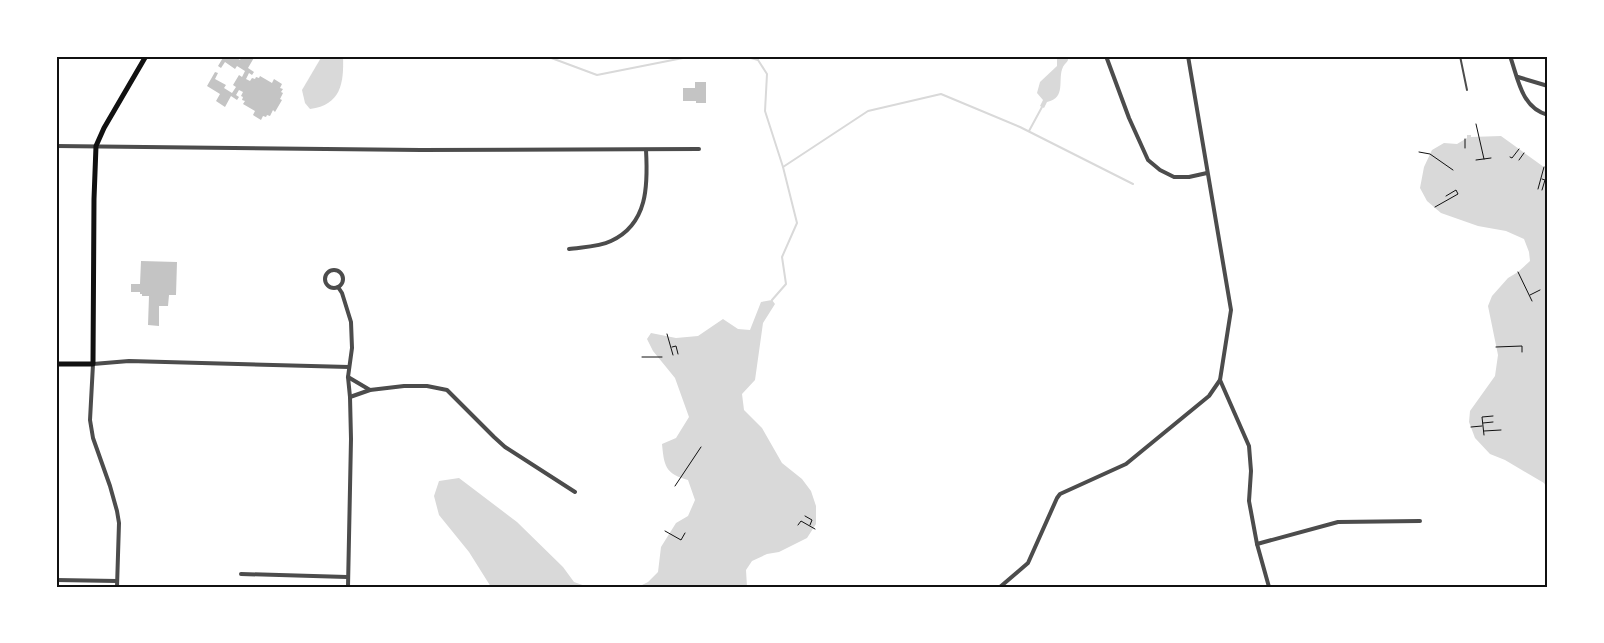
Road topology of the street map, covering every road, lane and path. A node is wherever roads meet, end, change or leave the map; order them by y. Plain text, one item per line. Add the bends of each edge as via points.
1 (146, 56) edge
2 (1106, 56) edge
3 (1188, 56) edge
4 (1460, 56) edge
5 (1510, 56) edge
6 (1518, 77) junction
7 (1548, 86) edge
8 (1467, 90) dead end
9 (1548, 116) edge
10 (1476, 124) dead end
11 (1465, 139) dead end
12 (56, 146) edge
13 (96, 146) junction
14 (1466, 148) dead end
15 (699, 149) dead end
16 (1519, 149) dead end
17 (646, 150) junction
18 (1419, 152) dead end
19 (1524, 153) dead end
20 (1510, 157) dead end
21 (1491, 158) dead end
22 (1484, 159) junction
23 (1476, 160) dead end
24 (1519, 160) dead end
25 (1544, 167) dead end
26 (1453, 170) dead end
27 (1207, 173) junction
28 (1541, 179) junction
29 (1538, 188) dead end
30 (1542, 190) dead end
31 (1446, 196) dead end
32 (1435, 207) dead end
33 (569, 249) dead end
34 (1518, 272) dead end
35 (338, 287) junction
36 (1540, 290) dead end
37 (1530, 295) junction
38 (1532, 301) dead end
39 (667, 334) dead end
40 (671, 347) junction
41 (1496, 347) dead end
42 (1522, 352) dead end
43 (678, 354) dead end
44 (673, 355) dead end
45 (642, 357) dead end
46 (662, 357) dead end
47 (56, 364) edge
48 (93, 364) junction
49 (348, 366) junction
50 (348, 377) junction
51 (1220, 380) junction
52 (370, 390) junction
53 (350, 397) junction
54 (1493, 416) dead end
55 (1493, 422) dead end
56 (1483, 423) junction
57 (1483, 426) junction
58 (1471, 427) dead end
59 (1501, 430) dead end
60 (1484, 431) junction
61 (1484, 436) dead end
62 (701, 447) dead end
63 (675, 486) dead end
64 (575, 492) dead end
65 (805, 516) dead end
66 (1420, 521) dead end
67 (798, 525) dead end
68 (809, 525) junction
69 (815, 529) dead end
70 (665, 531) dead end
71 (685, 534) dead end
72 (1257, 544) junction
73 (241, 574) dead end
74 (347, 577) junction
75 (56, 580) edge
76 (117, 581) junction
77 (117, 587) edge
78 (348, 587) edge
79 (1000, 587) edge
80 (1269, 587) edge

1 - 13 main road
2 - 27 street via 1148,160 1174,177
3 - 27 street
4 - 8 lane
5 - 6 street
6 - 7 street
6 - 9 street via 1529,104
10 - 22 path
11 - 14 path
12 - 13 street
13 - 17 street
13 - 48 main road
15 - 17 street
16 - 20 path
17 - 33 street via 647,190 634,222 610,242
18 - 26 path via 1430,154
19 - 24 path
21 - 22 path
22 - 23 path
25 - 28 path
27 - 51 street via 1231,310
28 - 29 path
28 - 30 path via 1545,180
31 - 32 path via 1456,190 1458,194
34 - 37 path
35 - 35 street via 342,275 330,272 326,283 332,288
35 - 49 street via 351,322 352,348
36 - 37 path
37 - 38 path
39 - 40 path
40 - 43 path via 676,346
40 - 44 path
41 - 42 path via 1522,346
45 - 46 path
47 - 48 main road
48 - 49 street via 129,361
48 - 76 street via 90,420 117,511
49 - 50 street
50 - 52 street
50 - 53 street
51 - 72 street via 1248,446 1252,471 1249,501
51 - 79 street via 1209,396 1126,464 1060,494 1028,563
52 - 53 street
52 - 64 street via 404,386 447,390 505,447
53 - 74 street
54 - 56 path via 1482,417
55 - 56 path
56 - 57 path
57 - 58 path
57 - 60 path
59 - 60 path
60 - 61 path
62 - 63 path
65 - 68 path via 812,520
66 - 72 street via 1338,522
67 - 68 path via 801,520
68 - 69 path
70 - 71 path via 681,540
72 - 80 street
73 - 74 street
74 - 78 street
75 - 76 street
76 - 77 street

